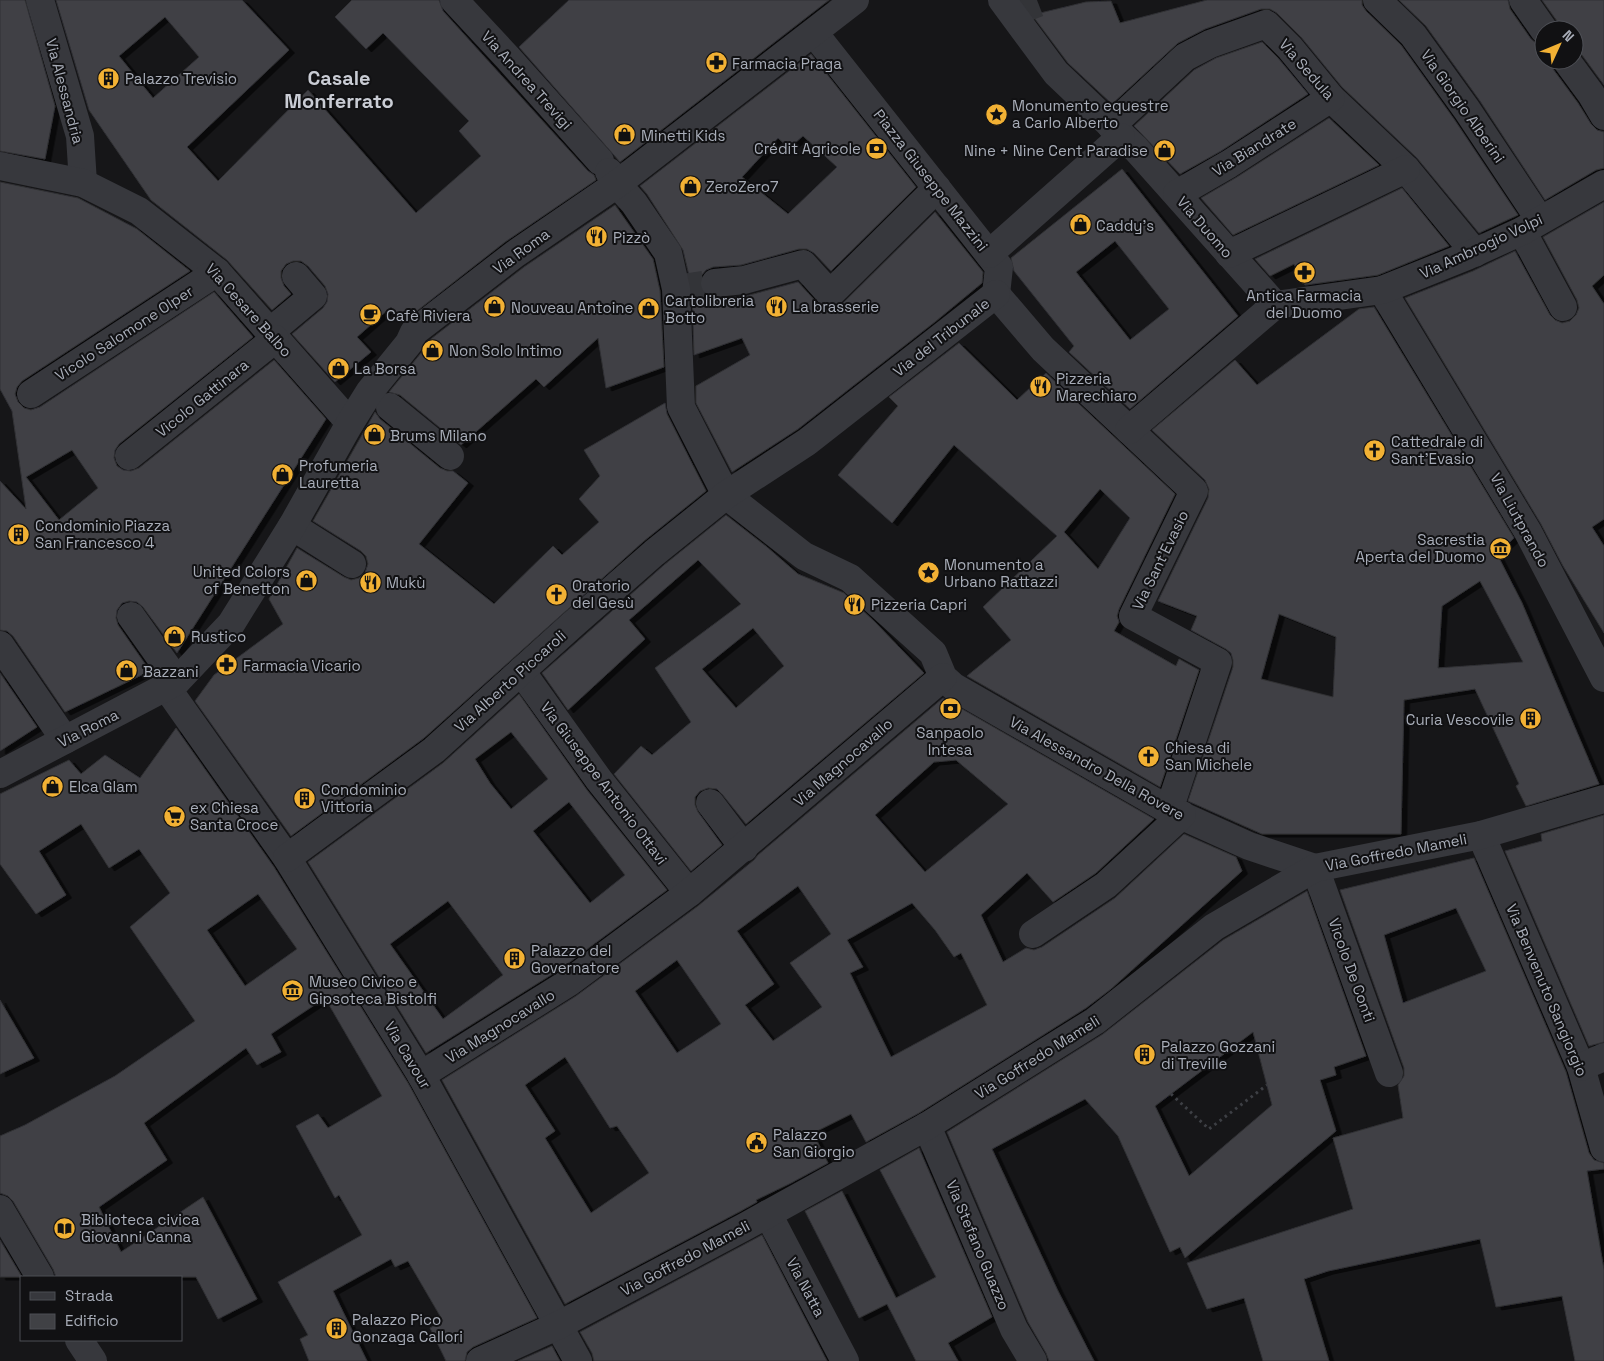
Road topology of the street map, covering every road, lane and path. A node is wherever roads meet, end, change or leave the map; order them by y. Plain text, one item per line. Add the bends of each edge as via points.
1 (40, 0) edge
2 (454, 0) edge
3 (856, 0) edge
4 (1002, 0) edge
5 (1377, 0) edge
6 (1523, 0) edge
7 (1537, 20) edge
8 (814, 33) junction
9 (1573, 70) edge
10 (1331, 98) junction
11 (1604, 116) edge
12 (1123, 137) junction
13 (0, 166) edge
14 (1406, 169) junction
15 (609, 172) junction
16 (83, 183) junction
17 (1604, 184) edge
18 (937, 188) junction
19 (1177, 194) junction
20 (1531, 225) junction
21 (1475, 253) junction
22 (989, 254) junction
23 (1228, 254) junction
24 (217, 272) junction
25 (296, 276) dead end
26 (715, 283) tunnel mouth
27 (1382, 290) junction
28 (996, 294) junction
29 (1275, 305) junction
30 (1563, 307) dead end
31 (273, 335) junction
32 (31, 394) dead end
33 (379, 398) junction
34 (350, 423) junction
35 (1128, 430) junction
36 (129, 456) dead end
37 (450, 456) dead end
38 (726, 495) junction
39 (292, 526) junction
40 (352, 564) dead end
41 (130, 616) dead end
42 (0, 645) edge
43 (521, 671) junction
44 (942, 677) junction
45 (1604, 678) edge
46 (172, 685) junction
47 (65, 740) junction
48 (0, 774) edge
49 (1604, 799) edge
50 (710, 803) dead end
51 (1175, 813) junction
52 (1481, 835) junction
53 (744, 848) junction
54 (287, 858) junction
55 (1315, 868) junction
56 (689, 893) junction
57 (1033, 934) dead end
58 (1593, 1062) edge
59 (1389, 1073) dead end
60 (421, 1075) junction
61 (1267, 1085) dead end
62 (1171, 1094) dead end
63 (927, 1126) junction
64 (1604, 1148) edge
65 (0, 1209) edge
66 (768, 1214) junction
67 (39, 1276) edge
68 (559, 1325) junction
69 (80, 1341) edge
70 (93, 1361) edge
71 (480, 1361) edge
72 (578, 1361) edge
73 (845, 1361) edge
74 (1032, 1361) edge

1 - 16 street, Via Alessandria via 80,136
2 - 15 street, Via Andrea Trevigi
3 - 8 street
4 - 12 street via 1056,73
5 - 20 street, Via Giorgio Alberini via 1413,35 1468,110
6 - 7 street
8 - 15 street, Via Roma
8 - 18 street, Piazza Giuseppe Mazzini
9 - 11 street
10 - 12 street, Via Sedula via 1266,24 1210,44 1185,57
10 - 14 street, Via Sedula
10 - 19 street, Via Biandrate
12 - 19 street, Via Duomo
12 - 22 street, Piazza Giuseppe Mazzini
13 - 16 street, Via Cesare Balbo
14 - 21 street, Via Sedula
14 - 23 street
15 - 33 street, Via Roma via 515,254 414,332
15 - 38 street, Via Andrea Trevigi via 634,202 668,253 676,288 681,407
16 - 24 street, Via Cesare Balbo via 139,211
17 - 20 street, Via Ambrogio Volpi
18 - 22 street, Piazza Giuseppe Mazzini
18 - 26 street via 830,294 804,264 744,280
19 - 23 street, Via Duomo
20 - 21 street, Via Ambrogio Volpi
20 - 30 street, Via Giorgio Alberini
21 - 27 street, Via Ambrogio Volpi
22 - 28 street via 1000,267
23 - 29 street, Via Duomo
24 - 31 street, Via Cesare Balbo
24 - 32 street, Vicolo Salomone Olper
25 - 31 street, Vicolo Gattinara via 313,296
27 - 29 street, Via Ambrogio Volpi
27 - 45 street, Via Liutprando via 1528,532
28 - 35 street, Via Sant'Evasio via 1043,349
28 - 38 street, Via del Tribunale via 807,442
29 - 35 street
31 - 34 street, Via Cesare Balbo
31 - 36 street, Vicolo Gattinara
33 - 34 street, Via Roma
33 - 37 street
34 - 39 street, Via Roma
35 - 51 street, Via Sant'Evasio via 1194,491 1133,616 1218,662
38 - 43 street, Via Alberto Piccaroli via 654,553
38 - 44 street via 804,556 850,578 933,654
39 - 40 street
39 - 46 street, Via Roma via 231,624
41 - 46 street
42 - 47 street
43 - 54 street, Via Alberto Piccaroli via 434,750
43 - 56 street, Via Giuseppe Antonio Ottavi via 599,780
44 - 51 street, Via Alessandro Della Rovere via 954,687
44 - 53 street, Via Magnocavallo
46 - 47 street, Via Roma
46 - 54 street, Via Cavour
47 - 48 street, Via Roma
49 - 52 street, Via Goffredo Mameli
50 - 53 street
51 - 55 street, Via Alessandro Della Rovere via 1249,846
51 - 57 street via 1106,885
52 - 55 street, Via Goffredo Mameli
52 - 58 street, Via Benvenuto Sangiorgio
53 - 56 street, Via Magnocavallo
54 - 60 street, Via Cavour
55 - 59 street, Vicolo De Conti
55 - 63 street, Via Goffredo Mameli via 1214,927 1095,1022
56 - 60 street, Via Magnocavallo via 568,983
58 - 64 street, Via Benvenuto Sangiorgio
60 - 68 street, Via Cavour
61 - 62 path via 1209,1129
63 - 66 street, Via Goffredo Mameli
63 - 74 street, Via Stefano Guazzo via 1014,1329
65 - 67 street
66 - 68 street, Via Goffredo Mameli
66 - 73 street, Via Natta
68 - 71 street, Via Goffredo Mameli
68 - 72 street, Via Cavour
69 - 70 street

